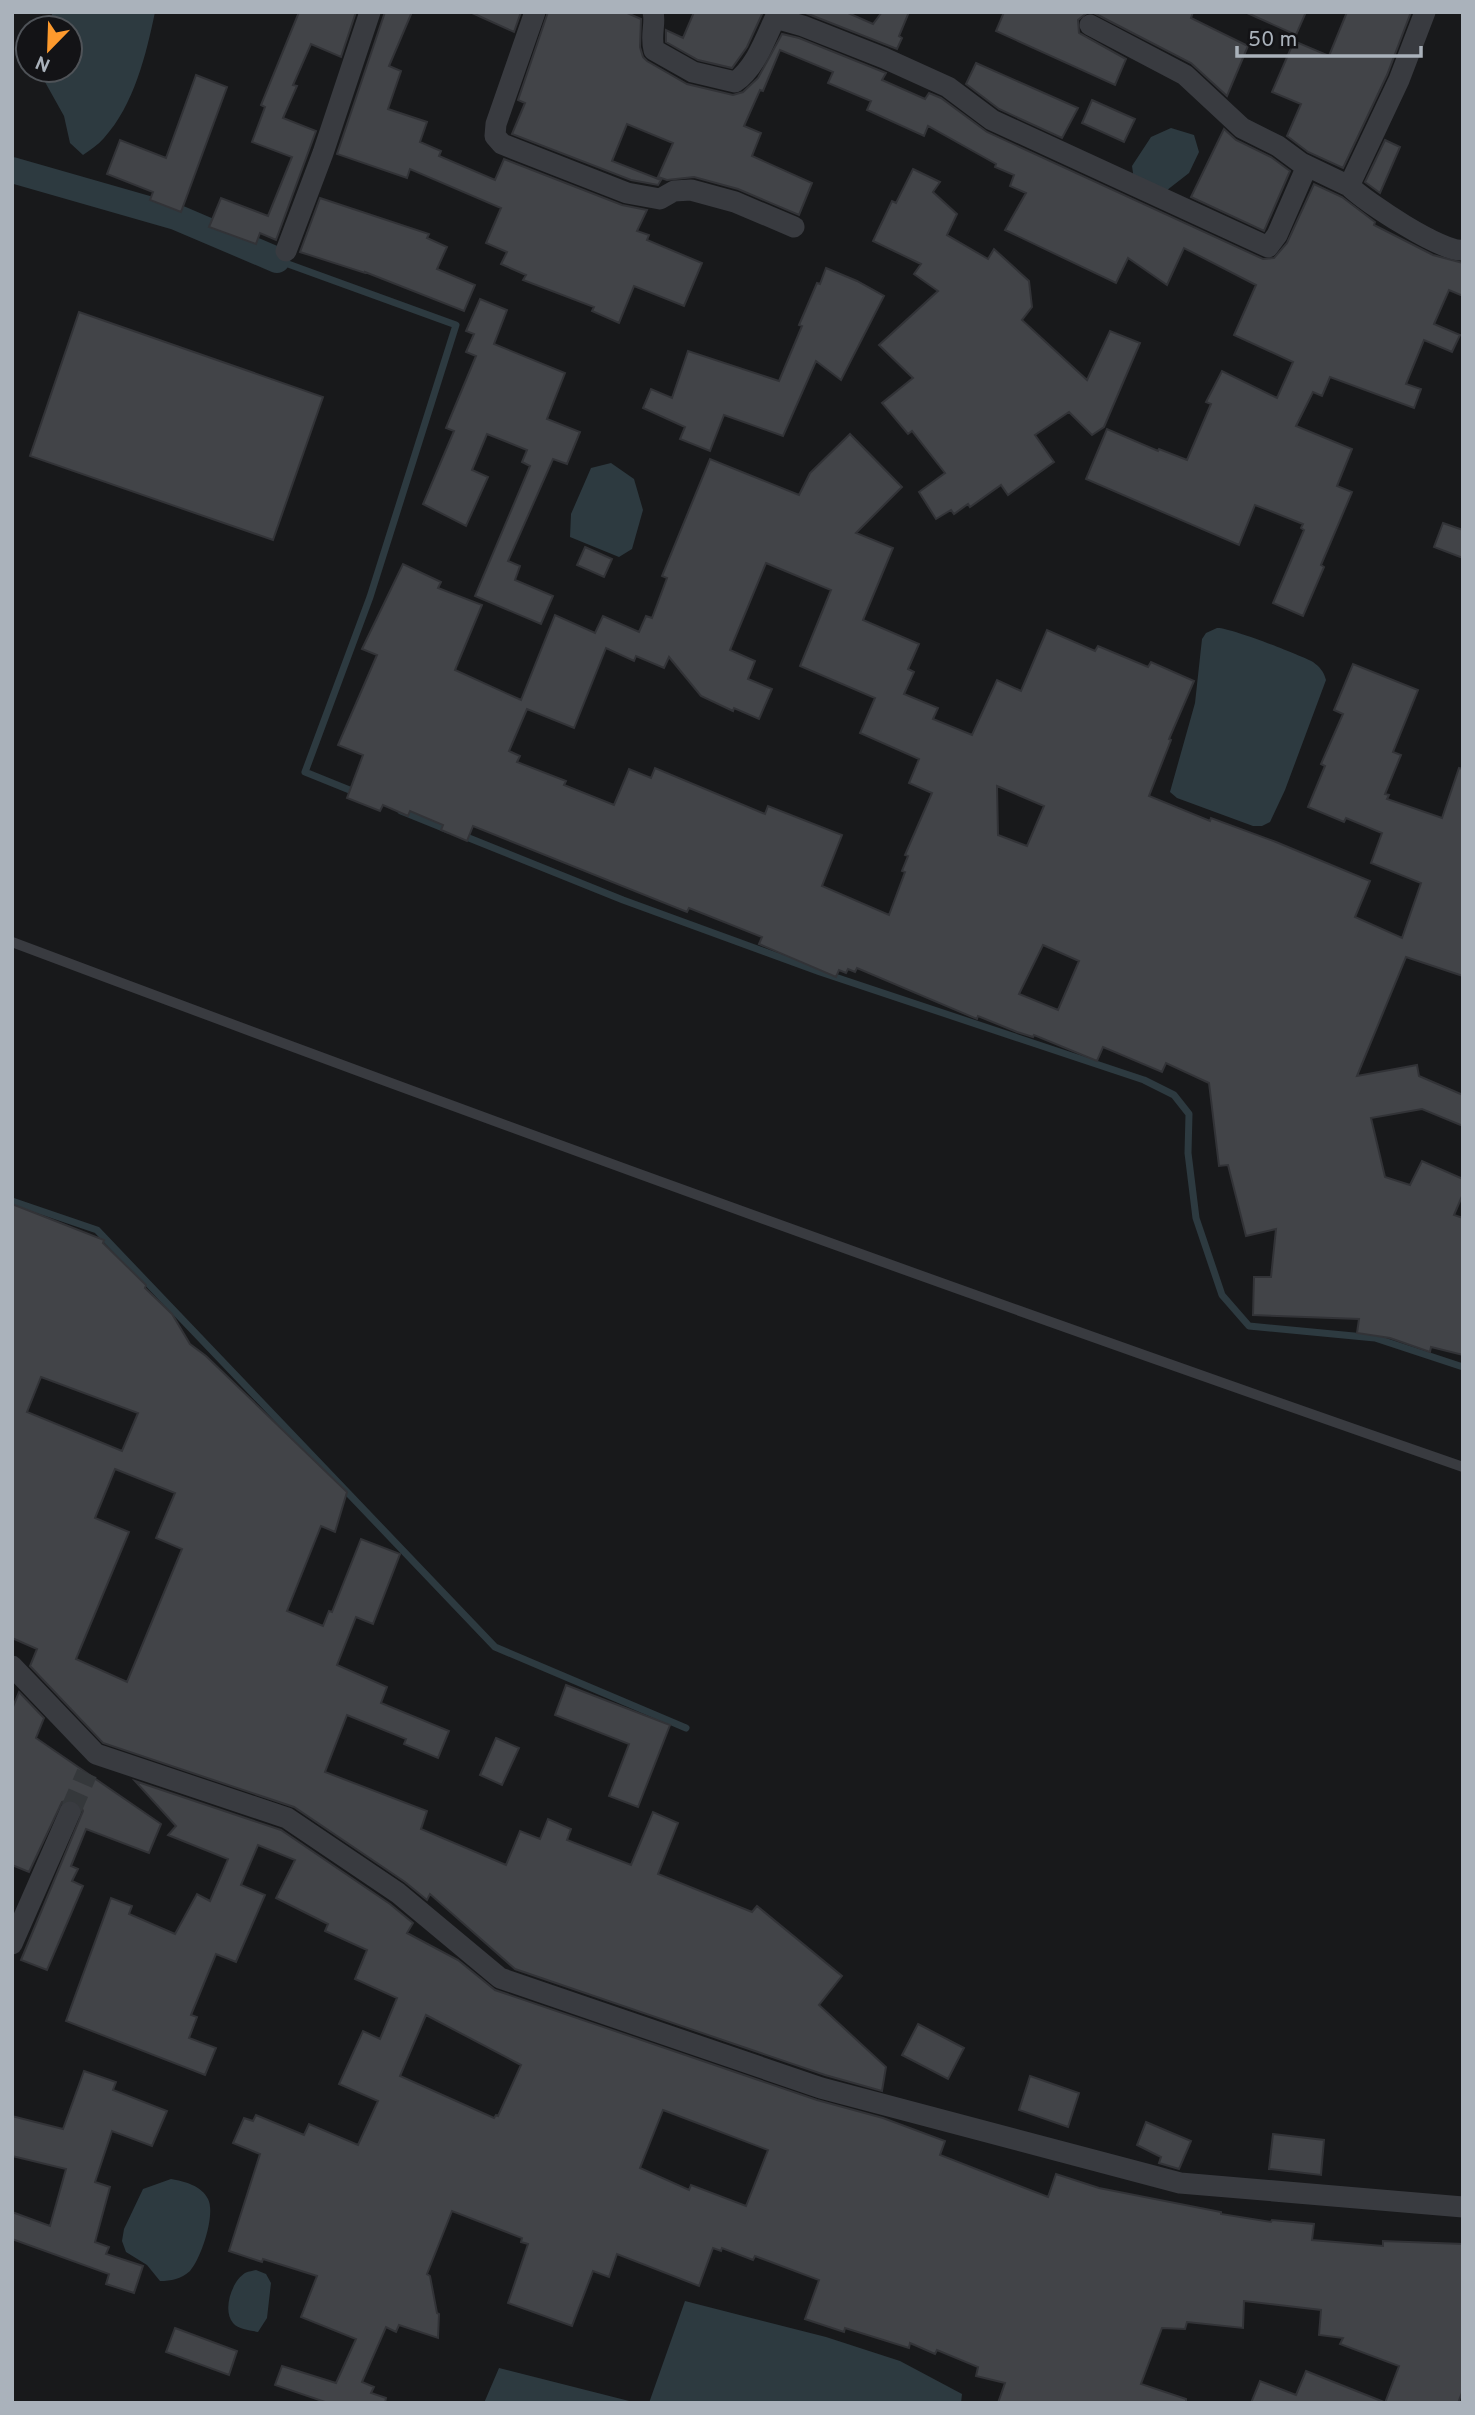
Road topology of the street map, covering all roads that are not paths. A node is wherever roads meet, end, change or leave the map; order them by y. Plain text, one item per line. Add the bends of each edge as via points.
1 (370, 12) edge
2 (535, 12) edge
3 (653, 12) edge
4 (1425, 12) edge
5 (1090, 25) dead end
6 (1307, 166) junction
7 (1349, 186) junction
8 (794, 227) dead end
9 (1463, 250) edge
10 (286, 251) dead end
11 (12, 942) edge
12 (1463, 1467) edge
13 (12, 1666) edge
14 (70, 1812) tunnel mouth
15 (12, 1944) edge
16 (1463, 2207) edge

1 - 10 street
2 - 8 street via 496,124 495,136 502,144 627,193 660,199 674,191 691,190 735,202
3 - 6 street via 650,37 654,50 694,72 735,82 744,75 775,18 803,26 948,87 992,120 1268,247
4 - 7 street
5 - 6 street via 1185,75 1242,128
6 - 7 street
7 - 9 street via 1364,200 1446,248
11 - 12 lane
13 - 16 street via 91,1763 287,1818 398,1893 500,1978 821,2088 1180,2183
14 - 15 street

